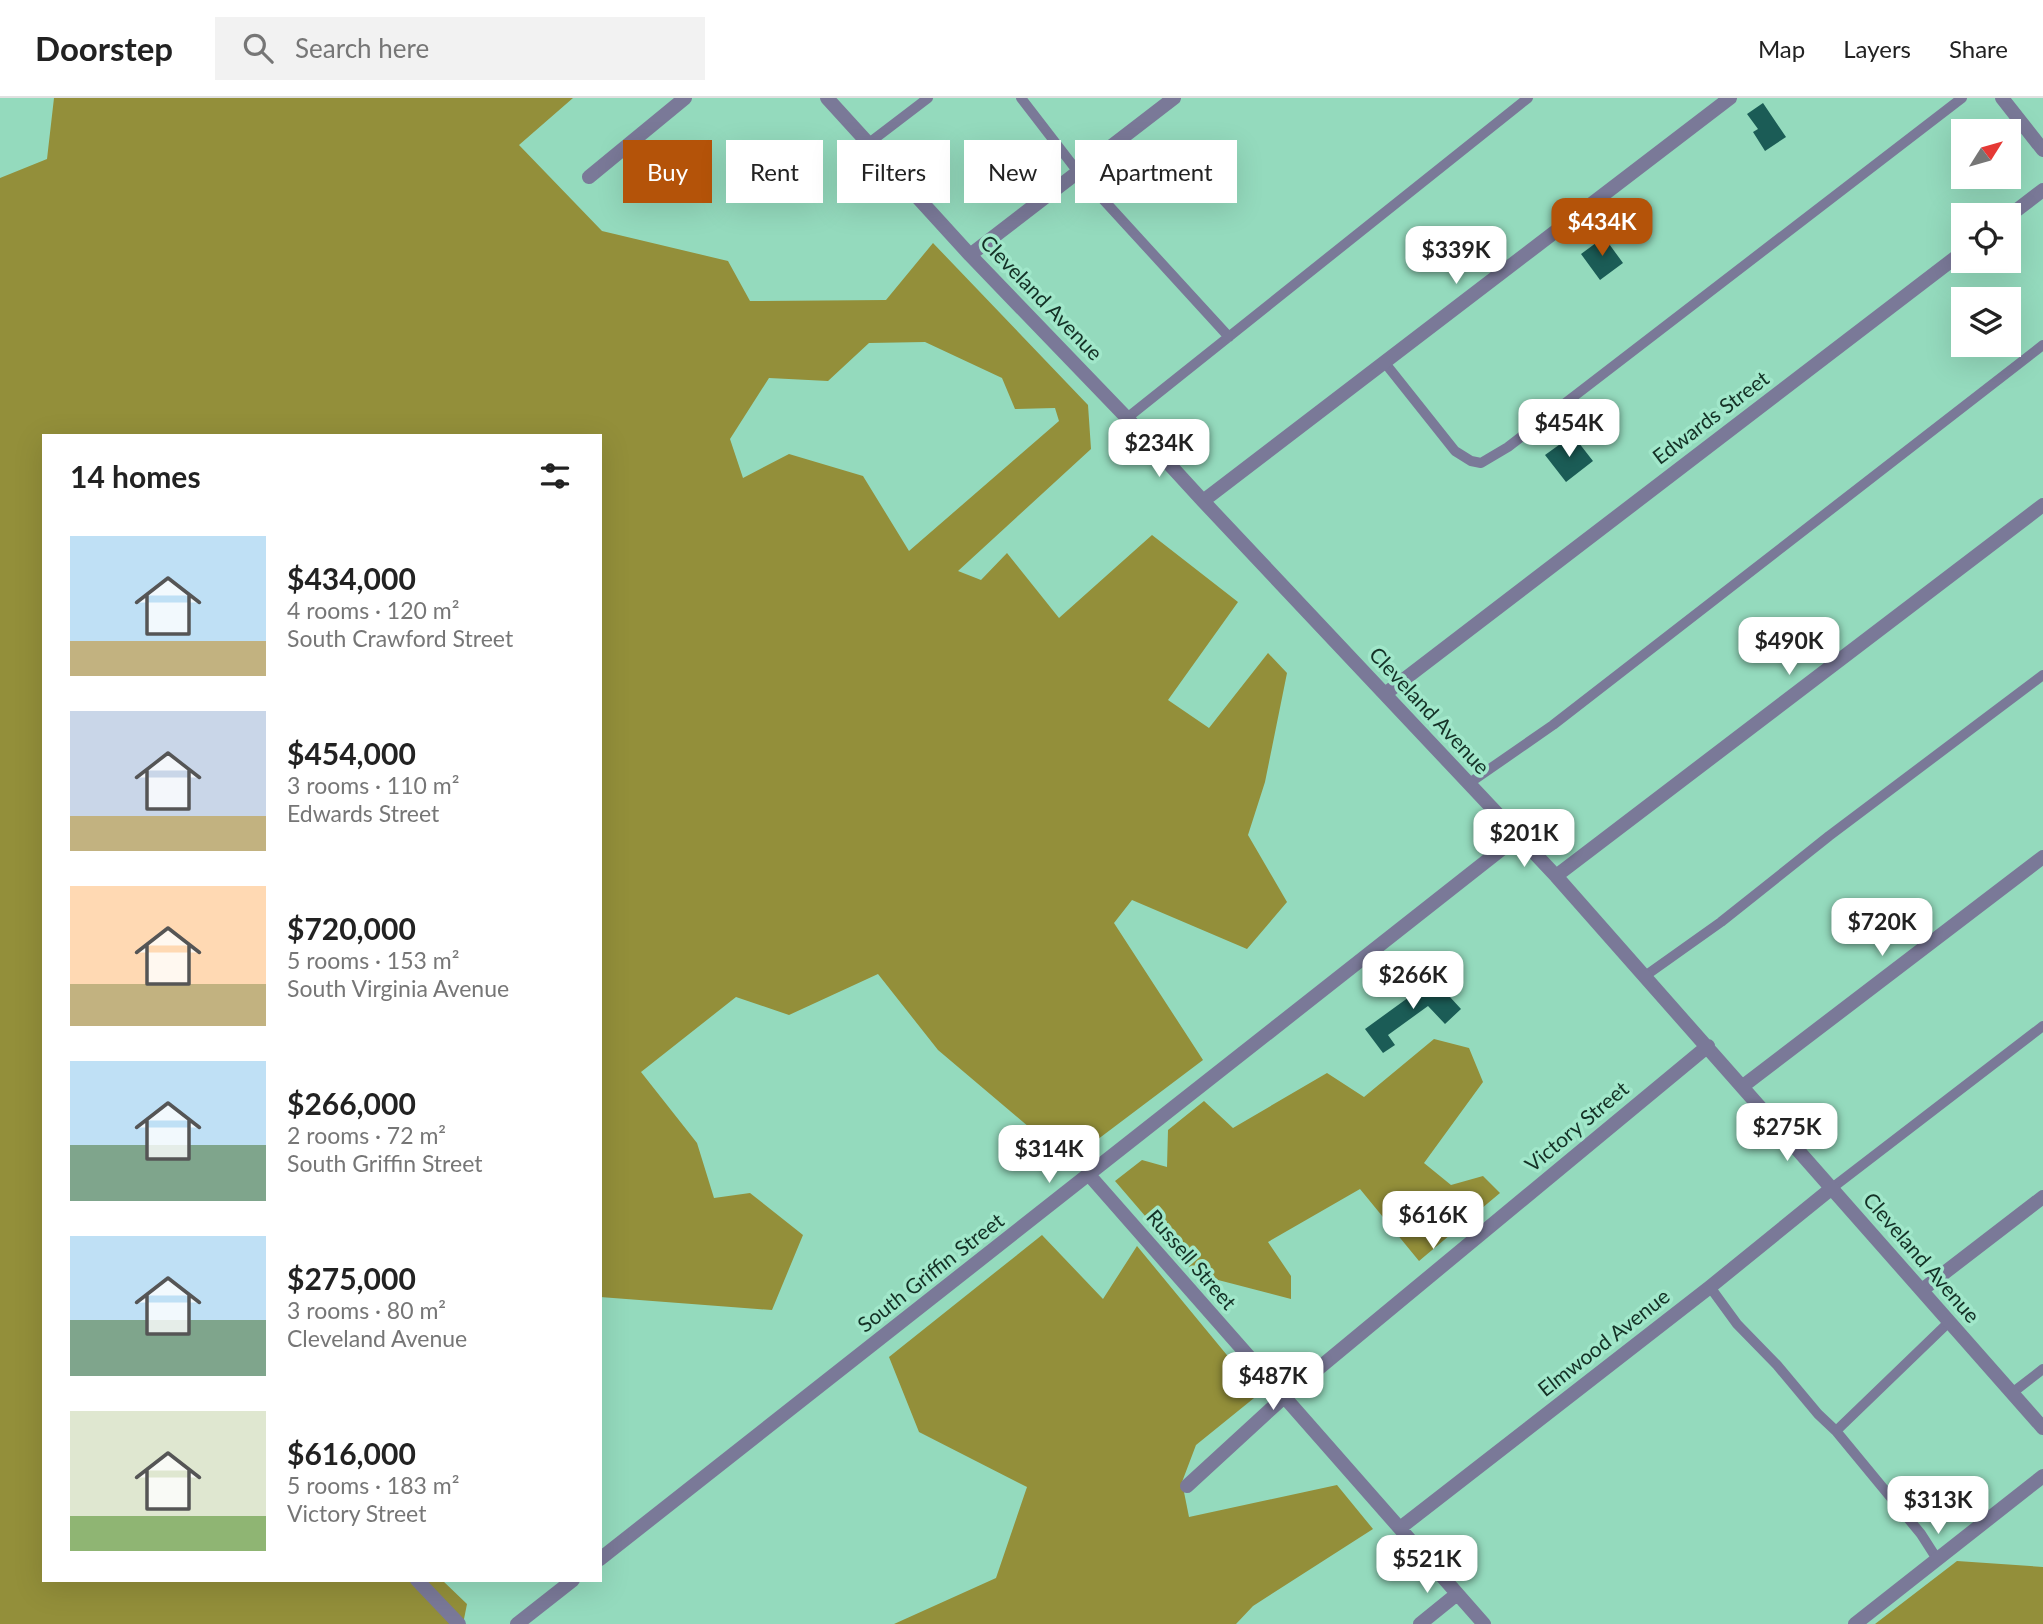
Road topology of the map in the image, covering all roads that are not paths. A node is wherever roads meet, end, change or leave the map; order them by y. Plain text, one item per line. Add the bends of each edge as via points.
1 (685, 98) edge
2 (827, 98) edge
3 (928, 98) edge
4 (1021, 98) edge
5 (1174, 98) edge
6 (1528, 98) edge
7 (1730, 98) edge
8 (1962, 98) edge
9 (2002, 98) edge
10 (866, 140) edge
11 (873, 140) edge
12 (1120, 140) edge
13 (2043, 150) edge
14 (1075, 168) edge
15 (1075, 174) edge
16 (589, 177) dead end
17 (2043, 190) edge
18 (923, 203) edge
19 (1106, 203) edge
20 (2021, 207) edge
21 (970, 255) junction
22 (1951, 261) edge
23 (1229, 337) junction
24 (2043, 345) edge
25 (1385, 363) junction
26 (1128, 418) junction
27 (1203, 501) junction
28 (2043, 505) edge
29 (2043, 675) edge
30 (1385, 694) junction
31 (1468, 784) junction
32 (1517, 837) junction
33 (2043, 857) edge
34 (1556, 876) junction
35 (1645, 976) junction
36 (2043, 1026) edge
37 (1708, 1046) junction
38 (1743, 1086) junction
39 (1090, 1176) junction
40 (1832, 1188) junction
41 (2043, 1197) edge
42 (1710, 1287) junction
43 (1922, 1290) junction
44 (1949, 1322) junction
45 (2043, 1368) edge
46 (2011, 1393) junction
47 (1284, 1397) junction
48 (2043, 1429) edge
49 (1836, 1431) junction
50 (2043, 1476) edge
51 (1187, 1486) dead end
52 (1400, 1528) junction
53 (602, 1557) edge
54 (1937, 1559) junction
55 (419, 1582) edge
56 (570, 1582) edge
57 (1457, 1594) junction
58 (459, 1624) edge
59 (517, 1624) edge
60 (1420, 1624) edge
61 (1483, 1624) edge
62 (1855, 1624) edge

1 - 16 street
2 - 10 street, Cleveland Avenue
3 - 11 lane
4 - 14 lane
5 - 12 street
6 - 23 lane
7 - 25 street
8 - 25 lane via 1508,447 1481,463 1455,452
9 - 13 street
15 - 21 street
17 - 20 street
18 - 21 street, Cleveland Avenue
19 - 23 lane
21 - 26 street, Cleveland Avenue
22 - 30 street, Edwards Street
23 - 26 lane
24 - 31 lane via 1553,725
25 - 27 street
26 - 27 street, Cleveland Avenue
27 - 30 street, Cleveland Avenue
28 - 34 street
29 - 35 lane
30 - 31 street, Cleveland Avenue
31 - 32 street, Cleveland Avenue
32 - 34 street, Cleveland Avenue
32 - 39 street, South Griffin Street
33 - 38 street
34 - 35 street, Cleveland Avenue
35 - 37 street, Cleveland Avenue
36 - 40 lane
37 - 38 street, Cleveland Avenue
37 - 47 street, Victory Street
38 - 40 street, Cleveland Avenue
39 - 47 street, Russell Street
39 - 53 street, South Griffin Street
40 - 42 street, Elmwood Avenue
40 - 43 street, Cleveland Avenue
41 - 43 street
42 - 49 lane via 1737,1324
42 - 52 street, Elmwood Avenue
43 - 44 street, Cleveland Avenue
44 - 46 street, Cleveland Avenue
44 - 49 lane
45 - 46 lane
46 - 48 street, Cleveland Avenue
47 - 51 street, Victory Street
47 - 52 street, Russell Street
49 - 54 lane
50 - 54 street
52 - 57 street, Russell Street
54 - 62 street
55 - 58 street
56 - 59 street
57 - 60 street
57 - 61 street, Russell Street

